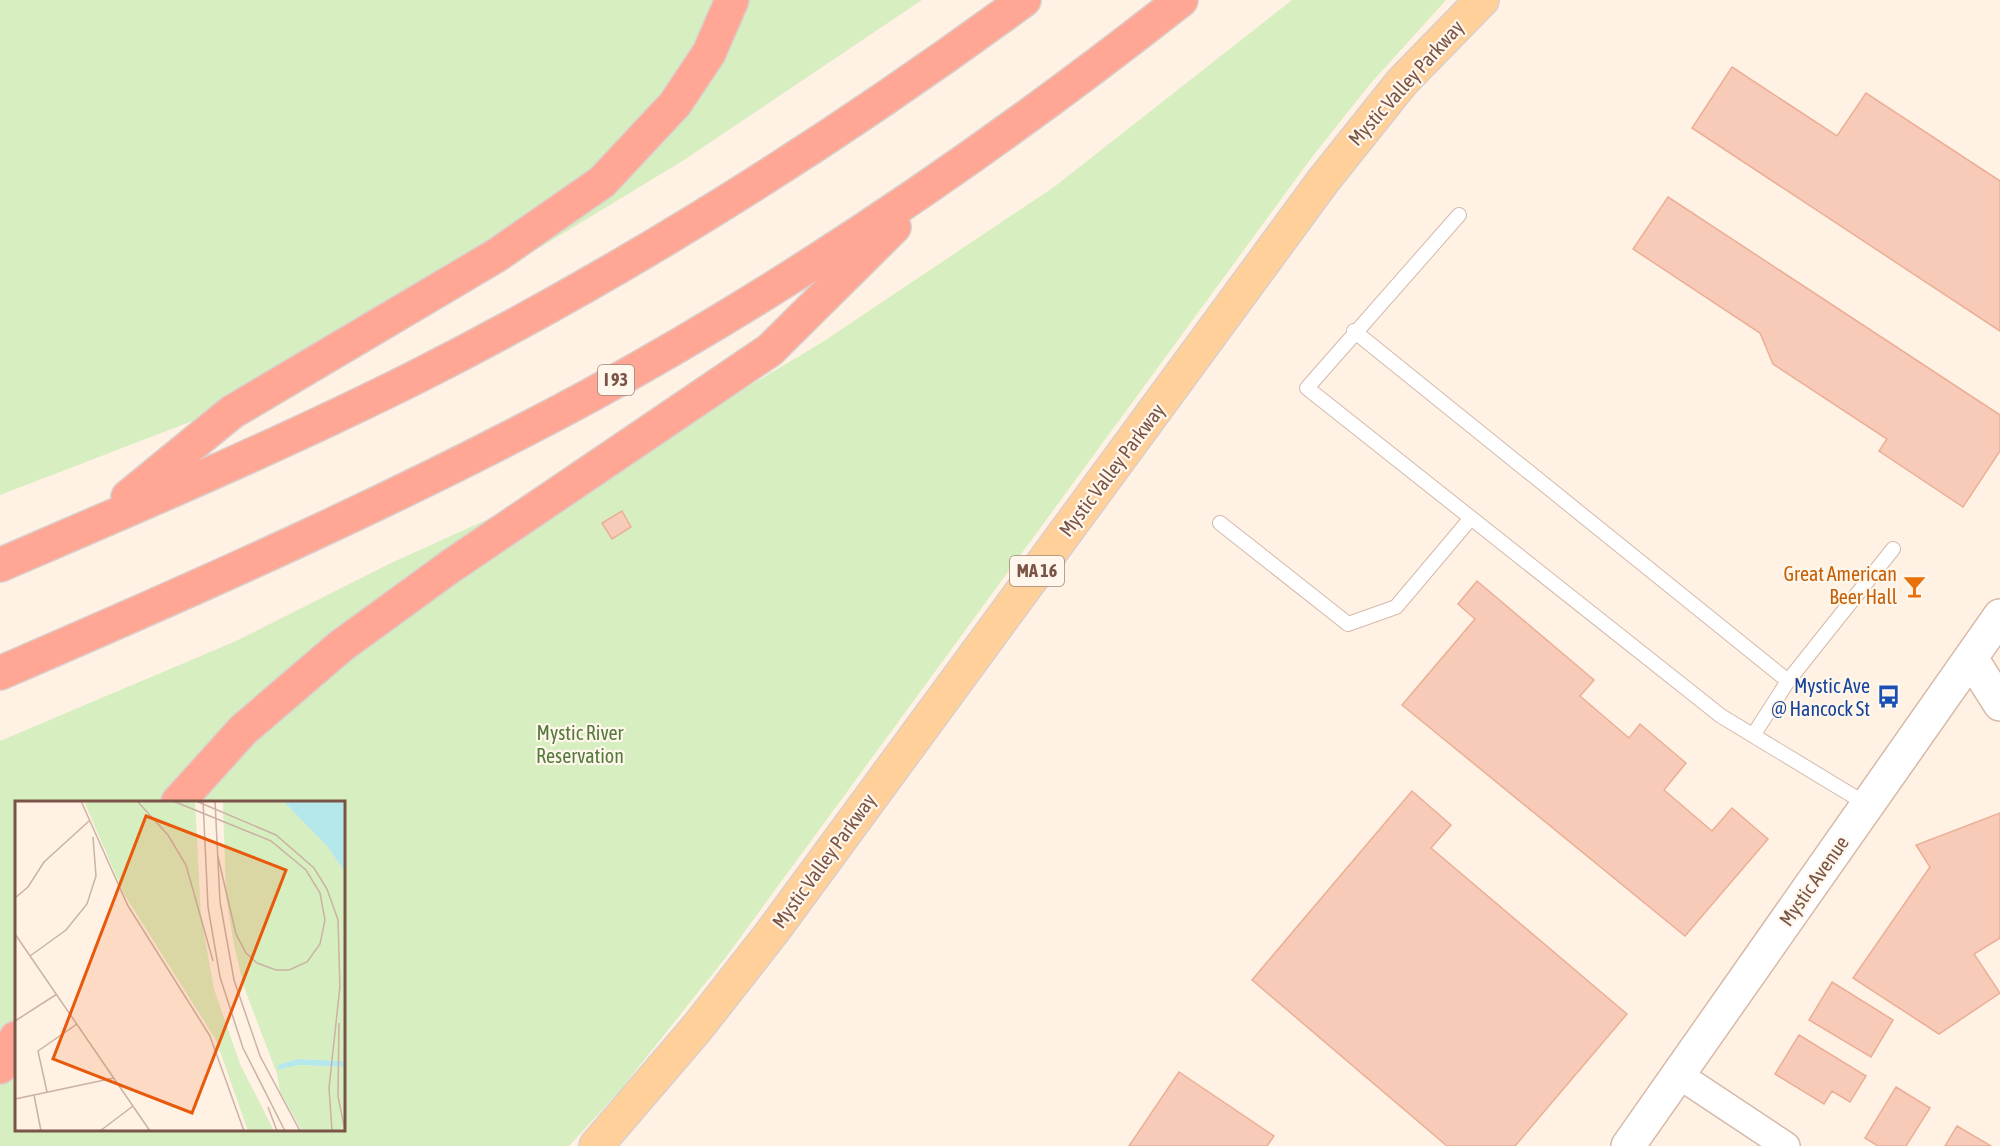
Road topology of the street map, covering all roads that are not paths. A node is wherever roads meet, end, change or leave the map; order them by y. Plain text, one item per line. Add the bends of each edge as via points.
1 (732, 0) edge
2 (1024, 0) edge
3 (1181, 0) edge
4 (1482, 0) edge
5 (951, 172) junction
6 (1459, 215) dead end
7 (1354, 331) junction
8 (1471, 518) junction
9 (1220, 522) dead end
10 (96, 523) junction
11 (1893, 549) dead end
12 (0, 565) edge
13 (2000, 616) edge
14 (1971, 658) junction
15 (0, 673) edge
16 (1788, 681) junction
17 (2000, 704) edge
18 (1754, 734) junction
19 (179, 801) edge
20 (1868, 805) junction
21 (15, 1040) edge
22 (0, 1067) edge
23 (1679, 1075) junction
24 (596, 1146) edge
25 (1628, 1146) edge
26 (1786, 1146) edge

1 - 10 highway via 709,53 675,104 602,182 497,255 232,412
2 - 10 highway via 837,132 630,261 356,407
3 - 5 highway, I 93
4 - 24 main road, Mystic Valley Parkway / MA 16 via 1402,82 1323,181 772,931 697,1028
5 - 15 highway, I 93 via 804,269 590,395 369,508
5 - 19 highway via 770,350 451,566 341,646 243,730
6 - 7 lane
7 - 8 lane via 1307,388
7 - 16 lane
8 - 9 lane via 1396,607 1348,624
8 - 18 lane via 1722,716
10 - 12 highway
11 - 16 lane
13 - 14 main road, Mystic Avenue
14 - 17 main road
14 - 20 main road, Mystic Avenue
16 - 18 lane
18 - 20 lane
20 - 23 main road, Mystic Avenue
21 - 22 highway
23 - 25 main road, Mystic Avenue
23 - 26 street

